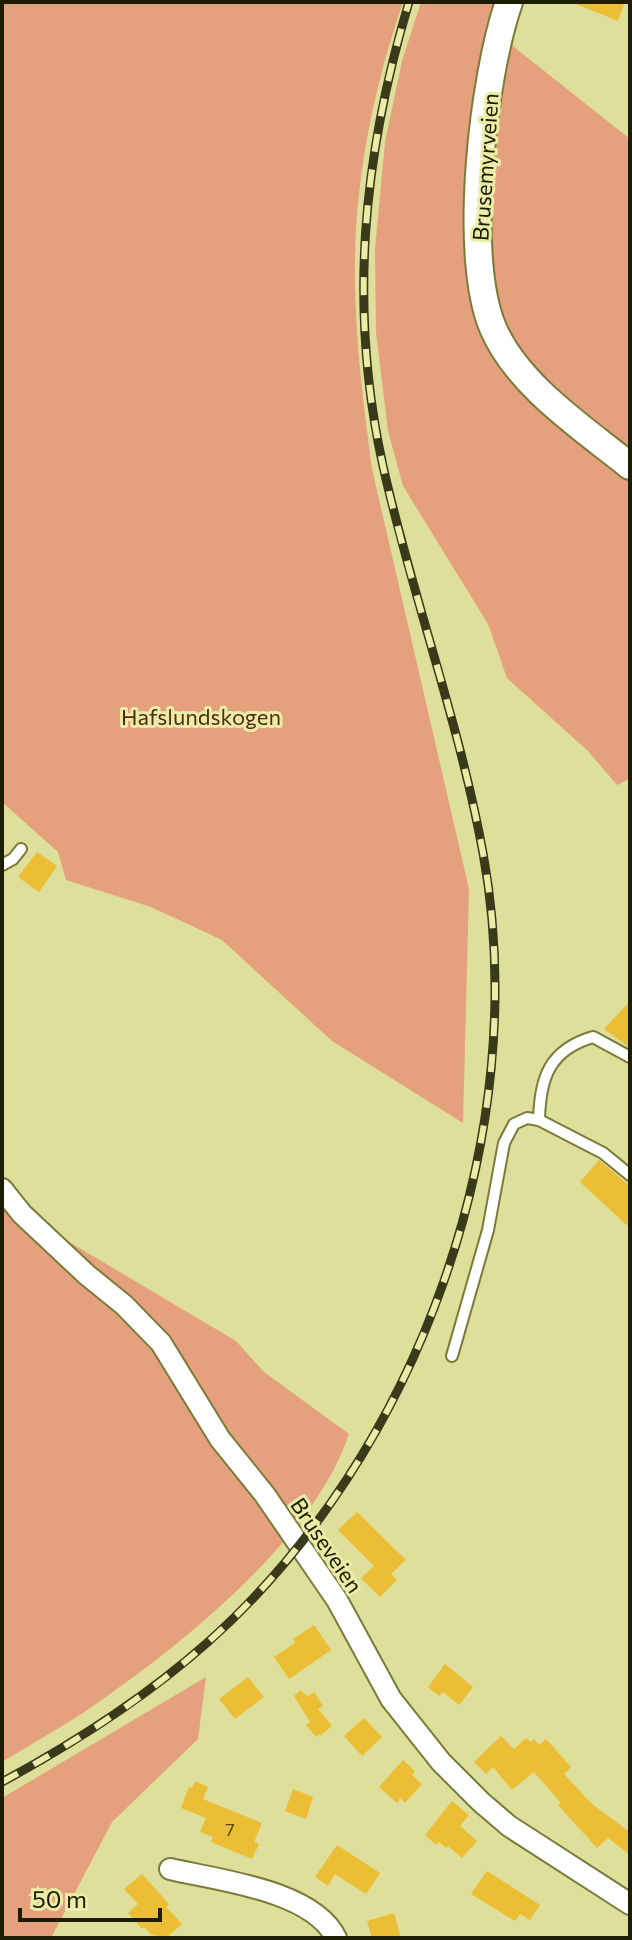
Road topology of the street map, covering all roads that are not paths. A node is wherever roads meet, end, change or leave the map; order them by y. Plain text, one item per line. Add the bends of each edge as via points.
1 (509, 2) edge
2 (630, 466) edge
3 (21, 849) dead end
4 (2, 865) edge
5 (630, 1057) edge
6 (539, 1120) junction
7 (630, 1175) edge
8 (2, 1189) edge
9 (452, 1356) dead end
10 (170, 1869) dead end
11 (630, 1904) edge
12 (336, 1938) edge

1 - 2 street, Brusemyrveien via 486,106 478,203 487,308 493,329 517,367
3 - 4 lane
5 - 6 lane via 593,1037 573,1042 553,1059 539,1092
6 - 7 lane via 603,1153
6 - 9 lane via 514,1124 504,1143 488,1230
8 - 11 street, Bruseveien via 22,1214 161,1343 220,1439 337,1600 391,1699 441,1762 509,1826
10 - 12 street via 292,1901 326,1922

